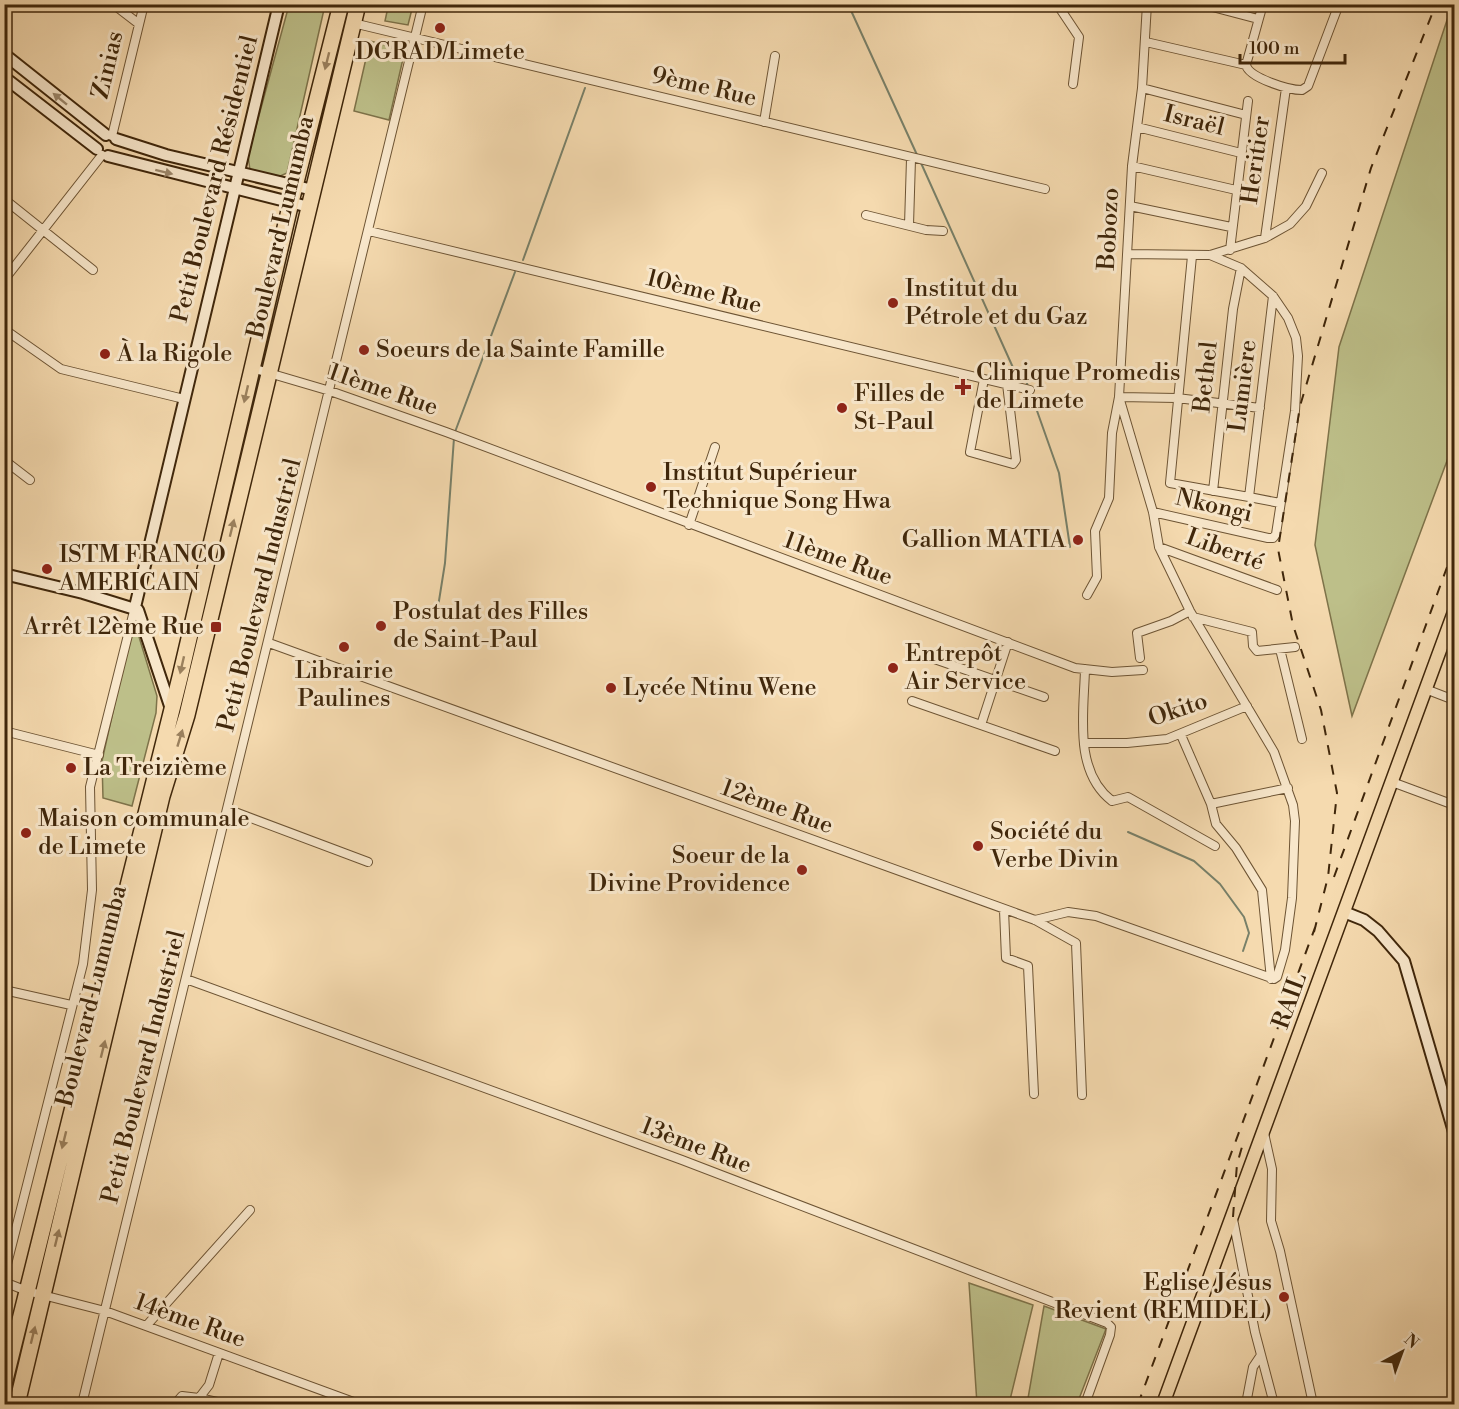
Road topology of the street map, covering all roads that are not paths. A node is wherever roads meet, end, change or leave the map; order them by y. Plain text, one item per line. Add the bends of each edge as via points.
1 (113, 4) edge
2 (144, 4) edge
3 (279, 4) edge
4 (341, 4) edge
5 (358, 4) edge
6 (423, 4) edge
7 (1057, 4) edge
8 (1147, 4) edge
9 (1201, 4) edge
10 (1263, 4) edge
11 (1339, 4) edge
12 (1232, 8) edge
13 (1258, 19) junction
14 (353, 23) junction
15 (139, 24) junction
16 (415, 38) junction
17 (1146, 42) junction
18 (4, 54) edge
19 (775, 56) dead end
20 (1246, 65) junction
21 (4, 77) edge
22 (1073, 84) dead end
23 (1142, 88) junction
24 (1286, 88) junction
25 (1248, 101) dead end
26 (1246, 115) junction
27 (764, 122) junction
28 (1137, 127) junction
29 (111, 137) junction
30 (102, 153) junction
31 (1241, 153) junction
32 (911, 159) junction
33 (1132, 166) junction
34 (238, 171) junction
35 (1322, 173) dead end
36 (296, 186) junction
37 (234, 189) junction
38 (1045, 189) dead end
39 (313, 190) junction
40 (1236, 190) junction
41 (4, 199) edge
42 (291, 202) junction
43 (1130, 206) junction
44 (309, 207) junction
45 (866, 215) dead end
46 (909, 225) junction
47 (1231, 227) junction
48 (43, 231) junction
49 (369, 231) junction
50 (942, 231) dead end
51 (1265, 238) junction
52 (1230, 250) junction
53 (1127, 254) junction
54 (1210, 255) junction
55 (1192, 256) junction
56 (1241, 268) junction
57 (93, 270) dead end
58 (4, 280) edge
59 (1273, 296) junction
60 (4, 329) edge
61 (252, 369) junction
62 (270, 372) junction
63 (984, 379) junction
64 (1007, 384) junction
65 (1030, 390) dead end
66 (330, 391) junction
67 (1119, 397) junction
68 (1177, 398) junction
69 (184, 399) junction
70 (1223, 404) junction
71 (1260, 408) junction
72 (716, 447) dead end
73 (4, 460) edge
74 (30, 480) dead end
75 (1213, 491) junction
76 (1249, 497) junction
77 (1280, 503) junction
78 (1153, 512) junction
79 (689, 525) junction
80 (1159, 547) junction
81 (4, 574) edge
82 (1277, 590) dead end
83 (1087, 595) dead end
84 (135, 607) junction
85 (1455, 612) edge
86 (1192, 614) junction
87 (1008, 642) junction
88 (269, 643) junction
89 (1295, 647) dead end
90 (1280, 649) junction
91 (917, 653) dead end
92 (1140, 658) dead end
93 (1085, 669) junction
94 (1143, 670) dead end
95 (996, 680) junction
96 (1428, 690) junction
97 (1044, 697) dead end
98 (1455, 700) edge
99 (912, 701) dead end
100 (1247, 706) junction
101 (171, 709) junction
102 (981, 725) junction
103 (4, 731) edge
104 (1181, 735) junction
105 (1302, 739) dead end
106 (1084, 743) junction
107 (1055, 751) dead end
108 (99, 755) junction
109 (1392, 782) junction
110 (1288, 788) junction
111 (1211, 804) junction
112 (1455, 805) edge
113 (227, 809) junction
114 (1215, 846) dead end
115 (368, 862) dead end
116 (1004, 910) junction
117 (1344, 912) junction
118 (1035, 920) junction
119 (186, 979) junction
120 (1273, 979) junction
121 (4, 990) edge
122 (71, 1005) junction
123 (1034, 1094) dead end
124 (1082, 1095) dead end
125 (1455, 1132) edge
126 (1264, 1133) junction
127 (250, 1210) dead end
128 (1233, 1217) junction
129 (4, 1276) edge
130 (4, 1282) edge
131 (27, 1291) junction
132 (43, 1295) junction
133 (105, 1311) junction
134 (147, 1325) junction
135 (219, 1353) junction
136 (1261, 1355) junction
137 (4, 1384) edge
138 (199, 1398) junction
139 (16, 1404) edge
140 (82, 1404) edge
141 (175, 1404) edge
142 (226, 1404) edge
143 (359, 1404) edge
144 (1085, 1404) edge
145 (1163, 1404) edge
146 (1246, 1404) edge
147 (1274, 1404) edge
148 (1313, 1404) edge

1 - 15 street
2 - 15 street, Zinias
3 - 34 street, Petit Boulevard Résidentiel
4 -> 36 highway, Boulevard Lumumba
5 - 14 highway, Boulevard Lumumba
6 - 16 street, Petit Boulevard Industriel
7 - 22 street via 1079,37
8 - 17 street, Bobozo
9 - 12 street
10 - 13 street
11 - 24 street via 1308,86 1298,91
12 - 13 street
13 - 20 street
14 - 16 street, 9ème Rue
14 - 39 highway, Boulevard Lumumba
15 - 29 street, Zinias
16 - 27 street, 9ème Rue
16 - 49 street, Petit Boulevard Industriel
17 - 20 street
17 - 23 street, Bobozo
29 -> 18 street
19 - 27 street
20 - 24 street via 1254,75
21 - 30 street
23 - 26 street
23 - 28 street, Bobozo
24 - 51 street, Heritier
25 - 26 street
26 - 31 street
27 - 32 street, 9ème Rue
28 - 31 street, Israël
28 - 33 street, Bobozo
29 - 30 street via 98,140
29 - 30 street via 117,150
29 - 34 street via 166,155
30 -> 37 street
30 - 48 street
31 - 40 street
32 - 38 street, 9ème Rue
32 - 46 street
33 - 40 street
33 - 43 street, Bobozo
34 - 36 street
34 - 37 street, Petit Boulevard Résidentiel
35 - 51 street via 1306,206 1290,224
36 - 39 street
36 - 42 highway, Boulevard Lumumba
37 - 42 street
37 - 69 street, Petit Boulevard Résidentiel
39 - 44 highway, Boulevard Lumumba
40 - 47 street
41 - 48 street
42 - 44 street
42 - 61 highway, Boulevard Lumumba
43 - 47 street
43 - 53 street, Bobozo
44 - 62 highway, Boulevard Lumumba
45 - 46 street
46 - 50 street
47 - 52 street
48 - 57 street
48 - 58 street
49 - 63 street, 10ème Rue
49 - 66 street, Petit Boulevard Industriel
51 - 52 street
52 - 54 street
53 - 55 street
53 - 67 street, Bobozo
54 - 55 street
54 - 56 street
55 - 68 street
56 - 59 street
56 - 70 street, Bethel
59 - 71 street, Lumière
59 - 77 street via 1288,318 1298,356 1295,411
60 - 69 street via 61,369
61 - 62 street, 11ème Rue
61 -> 101 highway, Boulevard Lumumba
62 - 66 street, 11ème Rue
132 -> 62 highway, Boulevard Lumumba via 162,796 188,715
63 - 64 street, 10ème Rue
63 - 64 street via 970,452 1013,464 1016,460
64 - 65 street, 10ème Rue
66 - 79 street, 11ème Rue
66 - 88 street, Petit Boulevard Industriel
67 - 68 street
67 - 78 street
67 - 83 street, Bobozo via 1112,433 1109,498 1095,531 1096,577
68 - 70 street
68 - 75 street via 1170,483
69 - 84 street, Petit Boulevard Résidentiel
70 - 71 street
70 - 75 street, Bethel
71 - 76 street, Lumière
72 - 79 street
73 - 74 street
75 - 76 street
76 - 77 street
77 - 78 street, Nkongi via 1273,538
78 - 80 street
79 - 87 street, 11ème Rue
80 - 82 street, Liberté
80 - 86 street
81 - 84 street
84 - 101 street via 143,620
84 - 108 street, Petit Boulevard Résidentiel
85 - 96 main road, RAIL
86 - 90 street via 1249,631 1257,651
86 - 92 street via 1137,633
86 - 100 street
87 - 93 street, 11ème Rue
87 - 95 street
88 - 113 street, Petit Boulevard Industriel
88 - 116 street, 12ème Rue
89 - 90 street
90 - 105 street
91 - 95 street
93 - 94 street, 11ème Rue
93 - 106 street
95 - 97 street
95 - 102 street
96 - 98 street
96 - 109 main road, RAIL
99 - 102 street
100 - 104 street, Okito
100 - 110 street via 1274,752
101 -> 131 highway, Boulevard Lumumba
102 - 107 street
103 - 108 street
104 - 106 street, Okito via 1156,742
104 - 111 street
106 - 114 street via 1091,773 1110,800 1128,797
108 - 122 street, Petit Boulevard Résidentiel via 90,787 92,891 87,940
109 - 112 street
109 - 117 main road, RAIL
110 - 111 street
110 - 120 street via 1295,821 1294,865 1285,950
111 - 120 street via 1216,824 1236,848 1264,895
113 - 115 street
113 - 119 street, Petit Boulevard Industriel
116 - 118 street, 12ème Rue
116 - 123 street via 1006,958 1028,966
117 - 125 street via 1365,920 1404,961
117 - 126 main road, RAIL
118 - 120 street via 1068,912 1096,916
118 - 124 street, 12ème Rue via 1076,943
119 - 133 street, Petit Boulevard Industriel
119 - 144 street, 13ème Rue via 682,1160 1107,1323 1111,1326 1110,1335
121 - 122 street
122 - 129 street, Petit Boulevard Résidentiel
126 - 128 main road, RAIL
126 - 148 street via 1272,1169 1271,1221
127 - 134 street
128 - 136 street
128 - 145 main road, RAIL
130 - 131 street, 14ème Rue
131 - 132 street, 14ème Rue
131 - 137 highway, Boulevard Lumumba
132 - 133 street, 14ème Rue
139 -> 132 highway, Boulevard Lumumba
133 - 134 street, 14ème Rue
133 - 140 street, Petit Boulevard Industriel
134 - 135 street, 14ème Rue
135 - 138 street via 209,1385
135 - 143 street, 14ème Rue
136 - 146 street via 1253,1367
136 - 147 street
138 - 141 street via 182,1396
138 - 142 street

